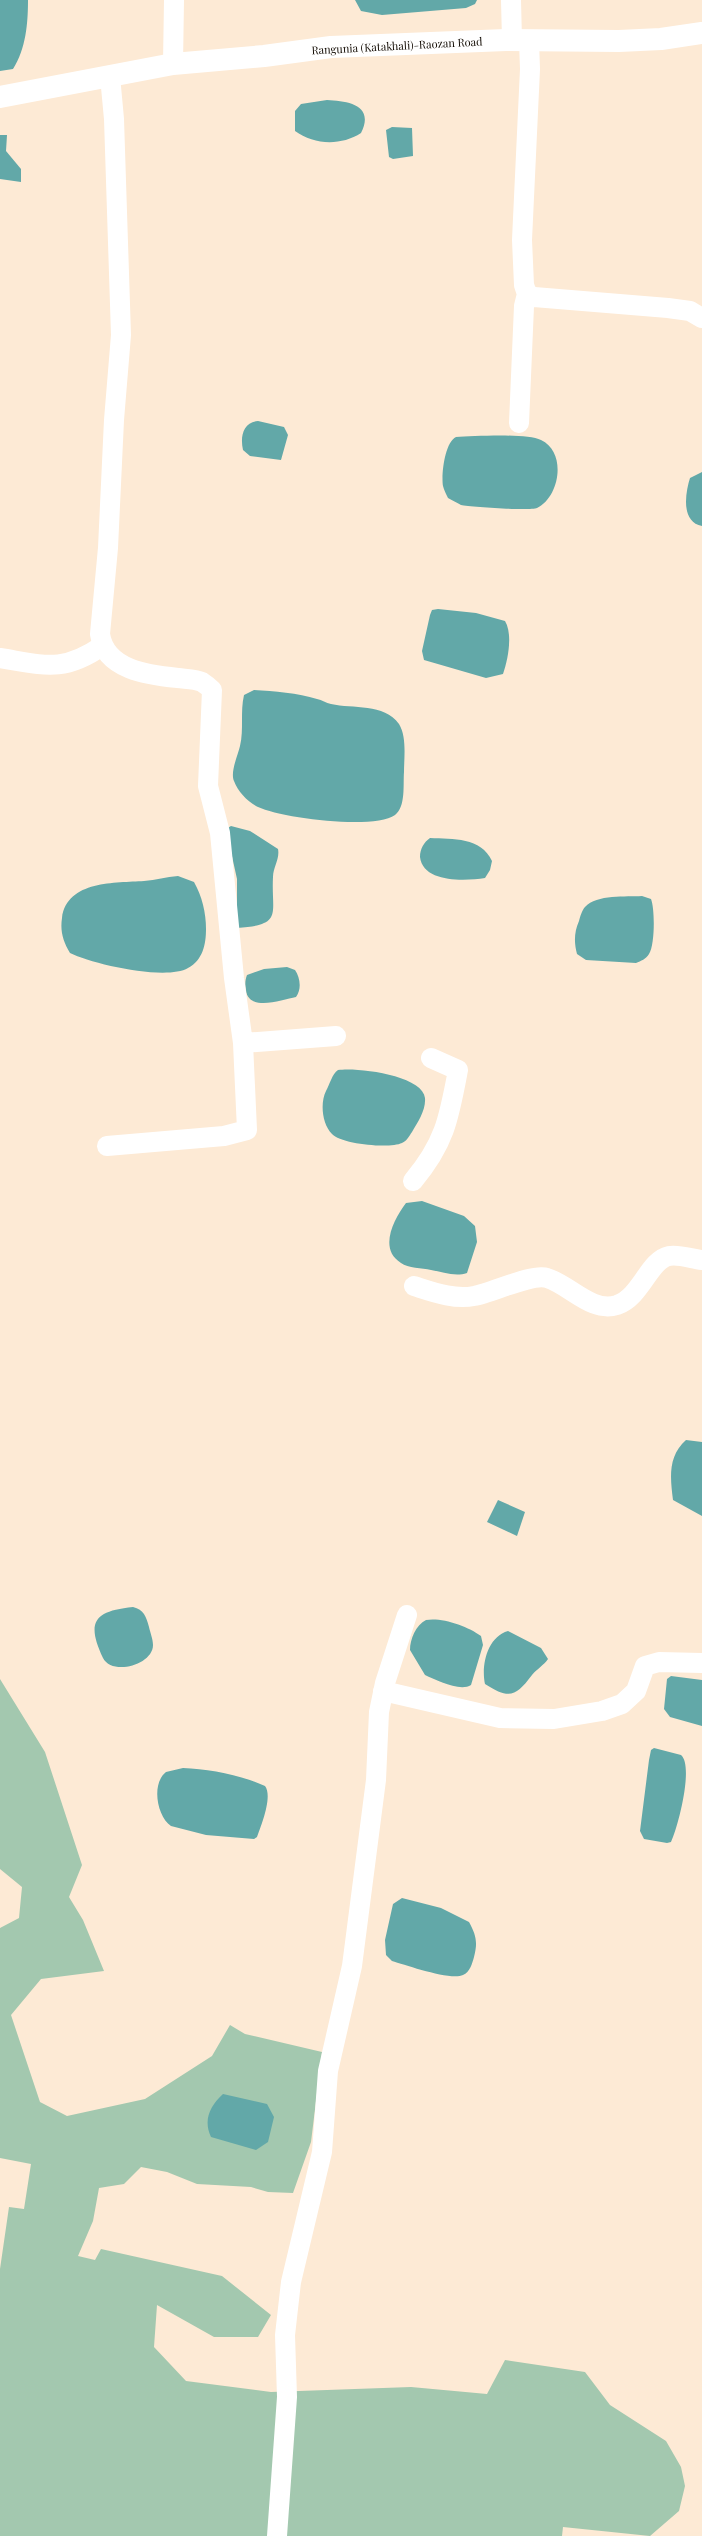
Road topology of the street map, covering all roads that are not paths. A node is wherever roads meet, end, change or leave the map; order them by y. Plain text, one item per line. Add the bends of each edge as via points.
1 (174, 0) edge
2 (511, 0) edge
3 (702, 33) edge
4 (520, 40) junction
5 (174, 64) junction
6 (110, 76) junction
7 (0, 97) edge
8 (527, 294) junction
9 (702, 318) edge
10 (519, 423) dead end
11 (102, 646) junction
12 (0, 658) edge
13 (336, 1036) dead end
14 (243, 1043) junction
15 (431, 1058) dead end
16 (106, 1146) dead end
17 (413, 1181) dead end
18 (702, 1260) edge
19 (414, 1286) dead end
20 (407, 1616) dead end
21 (702, 1664) edge
22 (383, 1691) junction
23 (277, 2536) edge

1 - 5 street
2 - 4 street
3 - 4 main road, Rangunia (Katakhali)-Raozan Road via 619,42
4 - 5 main road, Rangunia (Katakhali)-Raozan Road via 331,47
4 - 8 street via 530,69 522,240 524,286
5 - 6 main road, Rangunia (Katakhali)-Raozan Road
6 - 7 main road, Rangunia (Katakhali)-Raozan Road
6 - 11 street via 114,119 121,335 108,548 100,627
8 - 9 street via 534,297 690,311
8 - 10 street via 524,306
11 - 12 street via 85,658 59,666
11 - 14 street via 108,655 134,671 201,681 212,690 208,786 220,833
13 - 14 street
14 - 16 street via 247,1130 224,1136
15 - 17 street via 458,1070 448,1120 431,1160
18 - 19 street via 679,1256 665,1257 626,1301 606,1306 596,1304 547,1278 535,1278 472,1297 442,1295
20 - 22 street
21 - 22 street via 659,1662 645,1666 636,1691 622,1704 602,1711 554,1719 500,1718
22 - 23 street via 379,1712 376,1780 352,1966 328,2072 322,2152 291,2282 285,2335 287,2397

